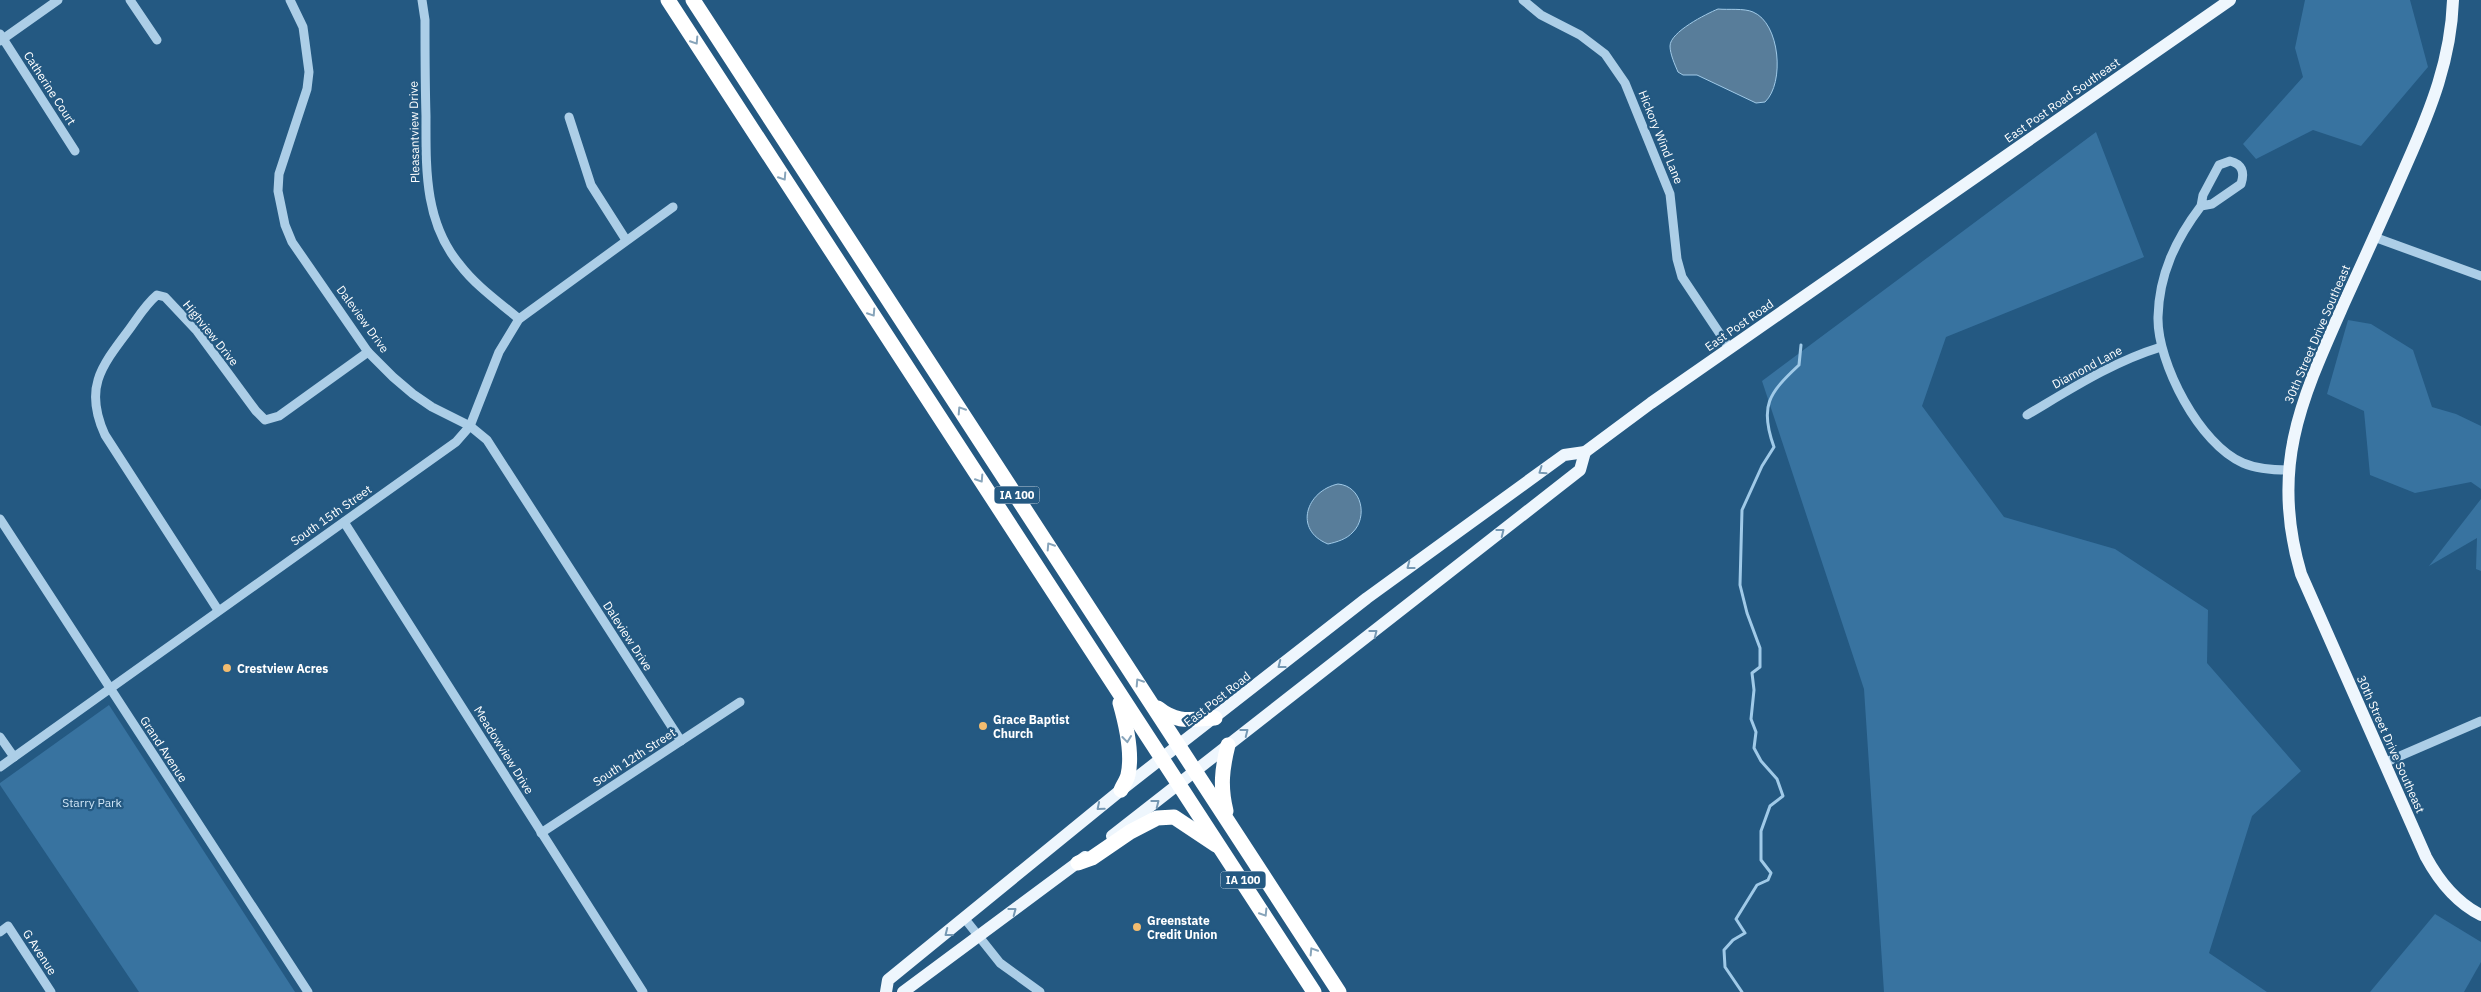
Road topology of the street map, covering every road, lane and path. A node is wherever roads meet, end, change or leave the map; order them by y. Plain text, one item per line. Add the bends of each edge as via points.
1 (58, 0) edge
2 (130, 0) edge
3 (290, 0) edge
4 (422, 0) edge
5 (668, 0) edge
6 (693, 0) edge
7 (1523, 0) edge
8 (2230, 0) edge
9 (2453, 0) edge
10 (1, 38) edge
11 (157, 40) dead end
12 (569, 117) dead end
13 (75, 151) dead end
14 (2202, 206) junction
15 (673, 207) dead end
16 (1910, 223) joint
17 (2374, 237) junction
18 (626, 240) junction
19 (2481, 276) edge
20 (519, 319) junction
21 (2161, 347) junction
22 (1730, 349) junction
23 (368, 352) junction
24 (2027, 415) dead end
25 (470, 426) junction
26 (1585, 452) junction
27 (2288, 470) junction
28 (0, 519) edge
29 (344, 522) junction
30 (218, 610) junction
31 (110, 687) junction
32 (1118, 692) junction
33 (740, 702) dead end
34 (1153, 704) junction
35 (1215, 718) junction
36 (2481, 721) edge
37 (0, 736) edge
38 (681, 741) junction
39 (1180, 745) junction
40 (1228, 745) junction
41 (14, 758) junction
42 (1162, 758) junction
43 (2384, 763) junction
44 (0, 767) edge
45 (1196, 770) junction
46 (1179, 784) junction
47 (1121, 790) junction
48 (1228, 819) junction
49 (541, 833) junction
50 (1224, 850) junction
51 (1078, 862) junction
52 (2481, 915) edge
53 (965, 919) junction
54 (0, 932) edge
55 (978, 937) junction
56 (51, 992) edge
57 (308, 992) edge
58 (642, 992) edge
59 (886, 992) edge
60 (903, 992) edge
61 (1040, 992) edge
62 (1314, 992) edge
63 (1339, 992) edge

1 - 10 street
2 - 11 street
3 - 23 street, Daleview Drive via 303,27 310,72 279,174 279,207 292,242
4 - 20 street, Pleasantview Drive via 425,20 426,179 432,209 443,240 459,265
5 -> 32 highway, IA 100
34 -> 6 highway, IA 100
7 - 22 street, Hickory Wind Lane via 1541,15 1580,35 1605,54 1625,83 1670,194 1682,277
8 - 16 main road, East Post Road Southeast
9 - 17 main road, 30th Street Drive Southeast via 2450,43 2442,78
10 - 13 street, Catherine Court
12 - 18 street via 591,185
14 - 14 street via 2212,204 2241,184 2243,171 2236,162 2219,165 2203,195
14 - 21 street via 2169,257 2158,318
15 - 18 street, South 15th Street
16 - 22 main road, East Post Road
17 - 19 street
17 - 27 main road, 30th Street Drive Southeast via 2305,394 2294,430
18 - 20 street, South 15th Street
20 - 25 street, South 15th Street via 499,352
21 - 24 street, Diamond Lane via 2100,371
21 - 27 street via 2179,393 2218,446 2242,463 2269,470
22 - 26 main road, East Post Road
23 - 25 street, Daleview Drive via 419,398
23 - 30 street, Highview Drive via 279,416 265,420 197,331 166,297 157,295 104,364 94,398 96,416
25 - 29 street, South 15th Street via 456,442
25 - 38 street, Daleview Drive via 487,440
26 -> 35 main road, East Post Road via 1564,455 1472,520
40 -> 26 main road via 1580,470
27 - 43 main road, 30th Street Drive Southeast via 2290,524 2301,574
28 - 31 street, Grand Avenue
29 - 30 street, South 15th Street
29 - 49 street, Meadowview Drive
30 - 31 street, South 15th Street
31 - 41 street, South 15th Street
31 - 57 street, Grand Avenue
32 - 42 highway, IA 100
32 -> 47 highway via 1128,744 1128,775
33 - 38 street, South 12th Street
34 - 35 highway via 1170,718
34 - 39 highway, IA 100
35 - 39 main road, East Post Road
36 - 43 street
37 - 41 street
38 - 49 street, South 12th Street
39 - 42 main road, East Post Road
39 - 45 highway, IA 100
40 - 45 main road
40 - 48 highway via 1221,785
41 - 44 street, South 15th Street
42 - 46 highway, IA 100
42 - 47 main road, East Post Road
43 - 52 main road, 30th Street Drive Southeast via 2434,872 2450,892
45 - 46 main road
45 - 48 highway, IA 100
46 - 50 highway, IA 100
51 -> 46 main road
47 -> 53 main road, East Post Road
63 -> 48 highway, IA 100
49 - 58 street, Meadowview Drive
50 - 51 highway via 1174,817 1157,818 1092,858
50 -> 62 highway, IA 100
55 -> 51 main road
53 - 55 street
53 -> 59 main road, East Post Road via 888,980
54 - 56 street, G Avenue via 8,926
55 - 60 main road
55 - 61 street via 1008,970

